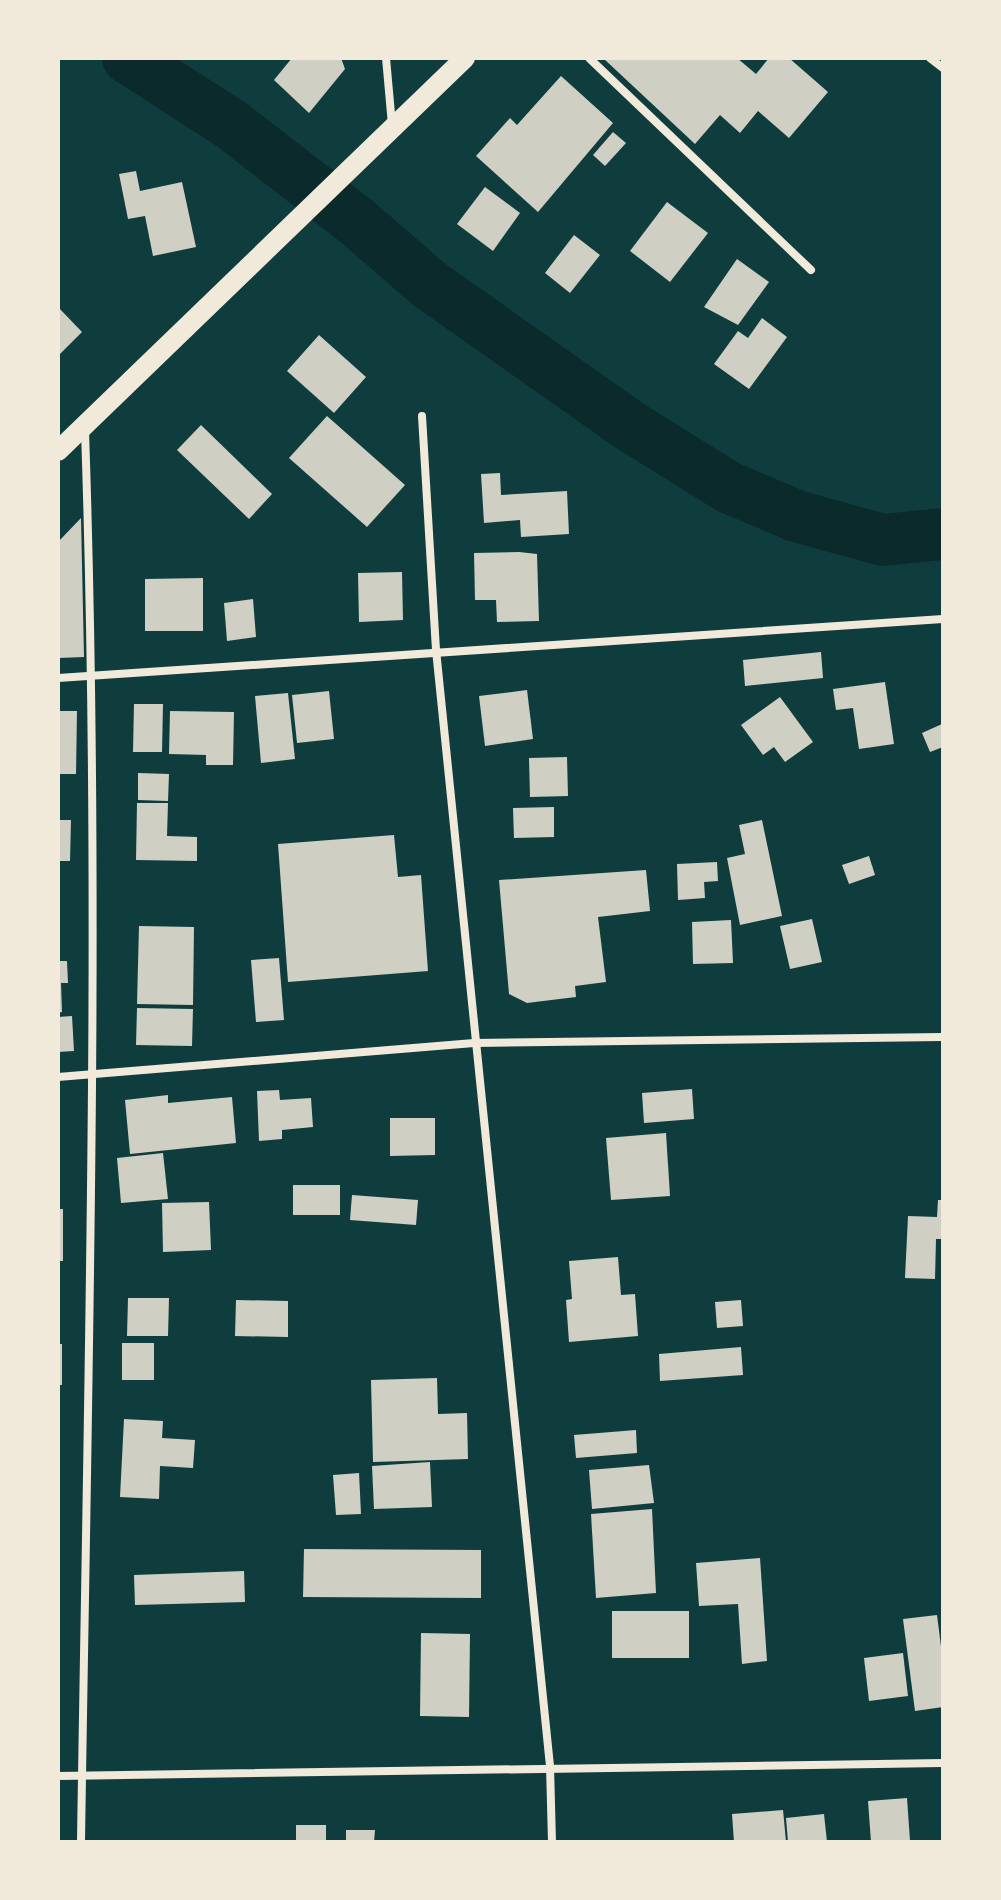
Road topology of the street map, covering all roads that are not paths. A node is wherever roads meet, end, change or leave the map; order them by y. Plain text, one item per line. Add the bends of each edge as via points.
1 (386, 58) edge
2 (465, 58) edge
3 (589, 58) edge
4 (930, 58) edge
5 (943, 68) edge
6 (393, 129) junction
7 (811, 270) dead end
8 (422, 416) dead end
9 (85, 425) junction
10 (58, 451) edge
11 (943, 619) edge
12 (436, 650) junction
13 (93, 673) junction
14 (58, 678) edge
15 (943, 1037) edge
16 (474, 1043) junction
17 (94, 1074) junction
18 (58, 1077) edge
19 (943, 1763) edge
20 (550, 1766) junction
21 (58, 1776) edge
22 (82, 1776) junction
23 (81, 1842) edge
24 (552, 1842) edge

1 - 6 street
2 - 6 main road
3 - 7 street
4 - 5 street
6 - 9 main road
8 - 12 street
9 - 10 main road
9 - 13 street
11 - 12 street
12 - 13 street
12 - 16 street
13 - 14 street
13 - 17 street
15 - 16 street
16 - 17 street
16 - 20 street
17 - 18 street
17 - 22 street
19 - 20 street
20 - 22 street
20 - 24 street
21 - 22 street
22 - 23 street

